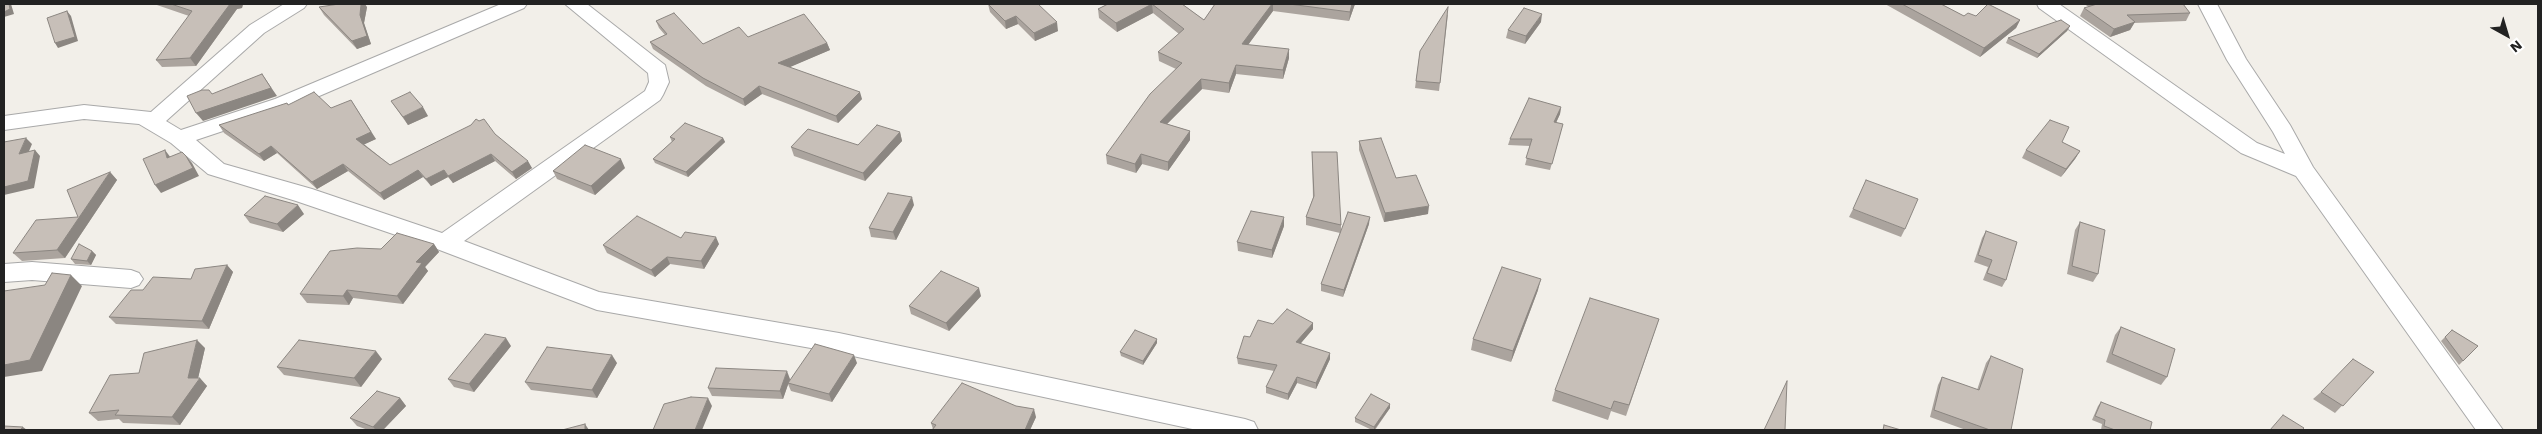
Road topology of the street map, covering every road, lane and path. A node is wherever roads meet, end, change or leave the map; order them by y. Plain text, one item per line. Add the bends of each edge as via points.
1 (297, 4) edge
2 (517, 4) edge
3 (575, 4) edge
4 (2046, 4) edge
5 (2208, 4) edge
6 (152, 122) junction
7 (4, 123) edge
8 (179, 138) junction
9 (2304, 171) junction
10 (445, 243) junction
11 (4, 273) edge
12 (131, 280) dead end
13 (1245, 430) edge
14 (2490, 430) edge

1 - 6 street via 257,29
2 - 8 street via 282,104
3 - 10 street via 658,70 660,82 653,95
4 - 9 street via 2249,148
5 - 9 street via 2237,60 2283,130
6 - 7 street via 144,117 84,112
6 - 8 street
8 - 10 street via 216,169
9 - 14 street
10 - 13 street via 597,301 839,343
11 - 12 street via 32,271

